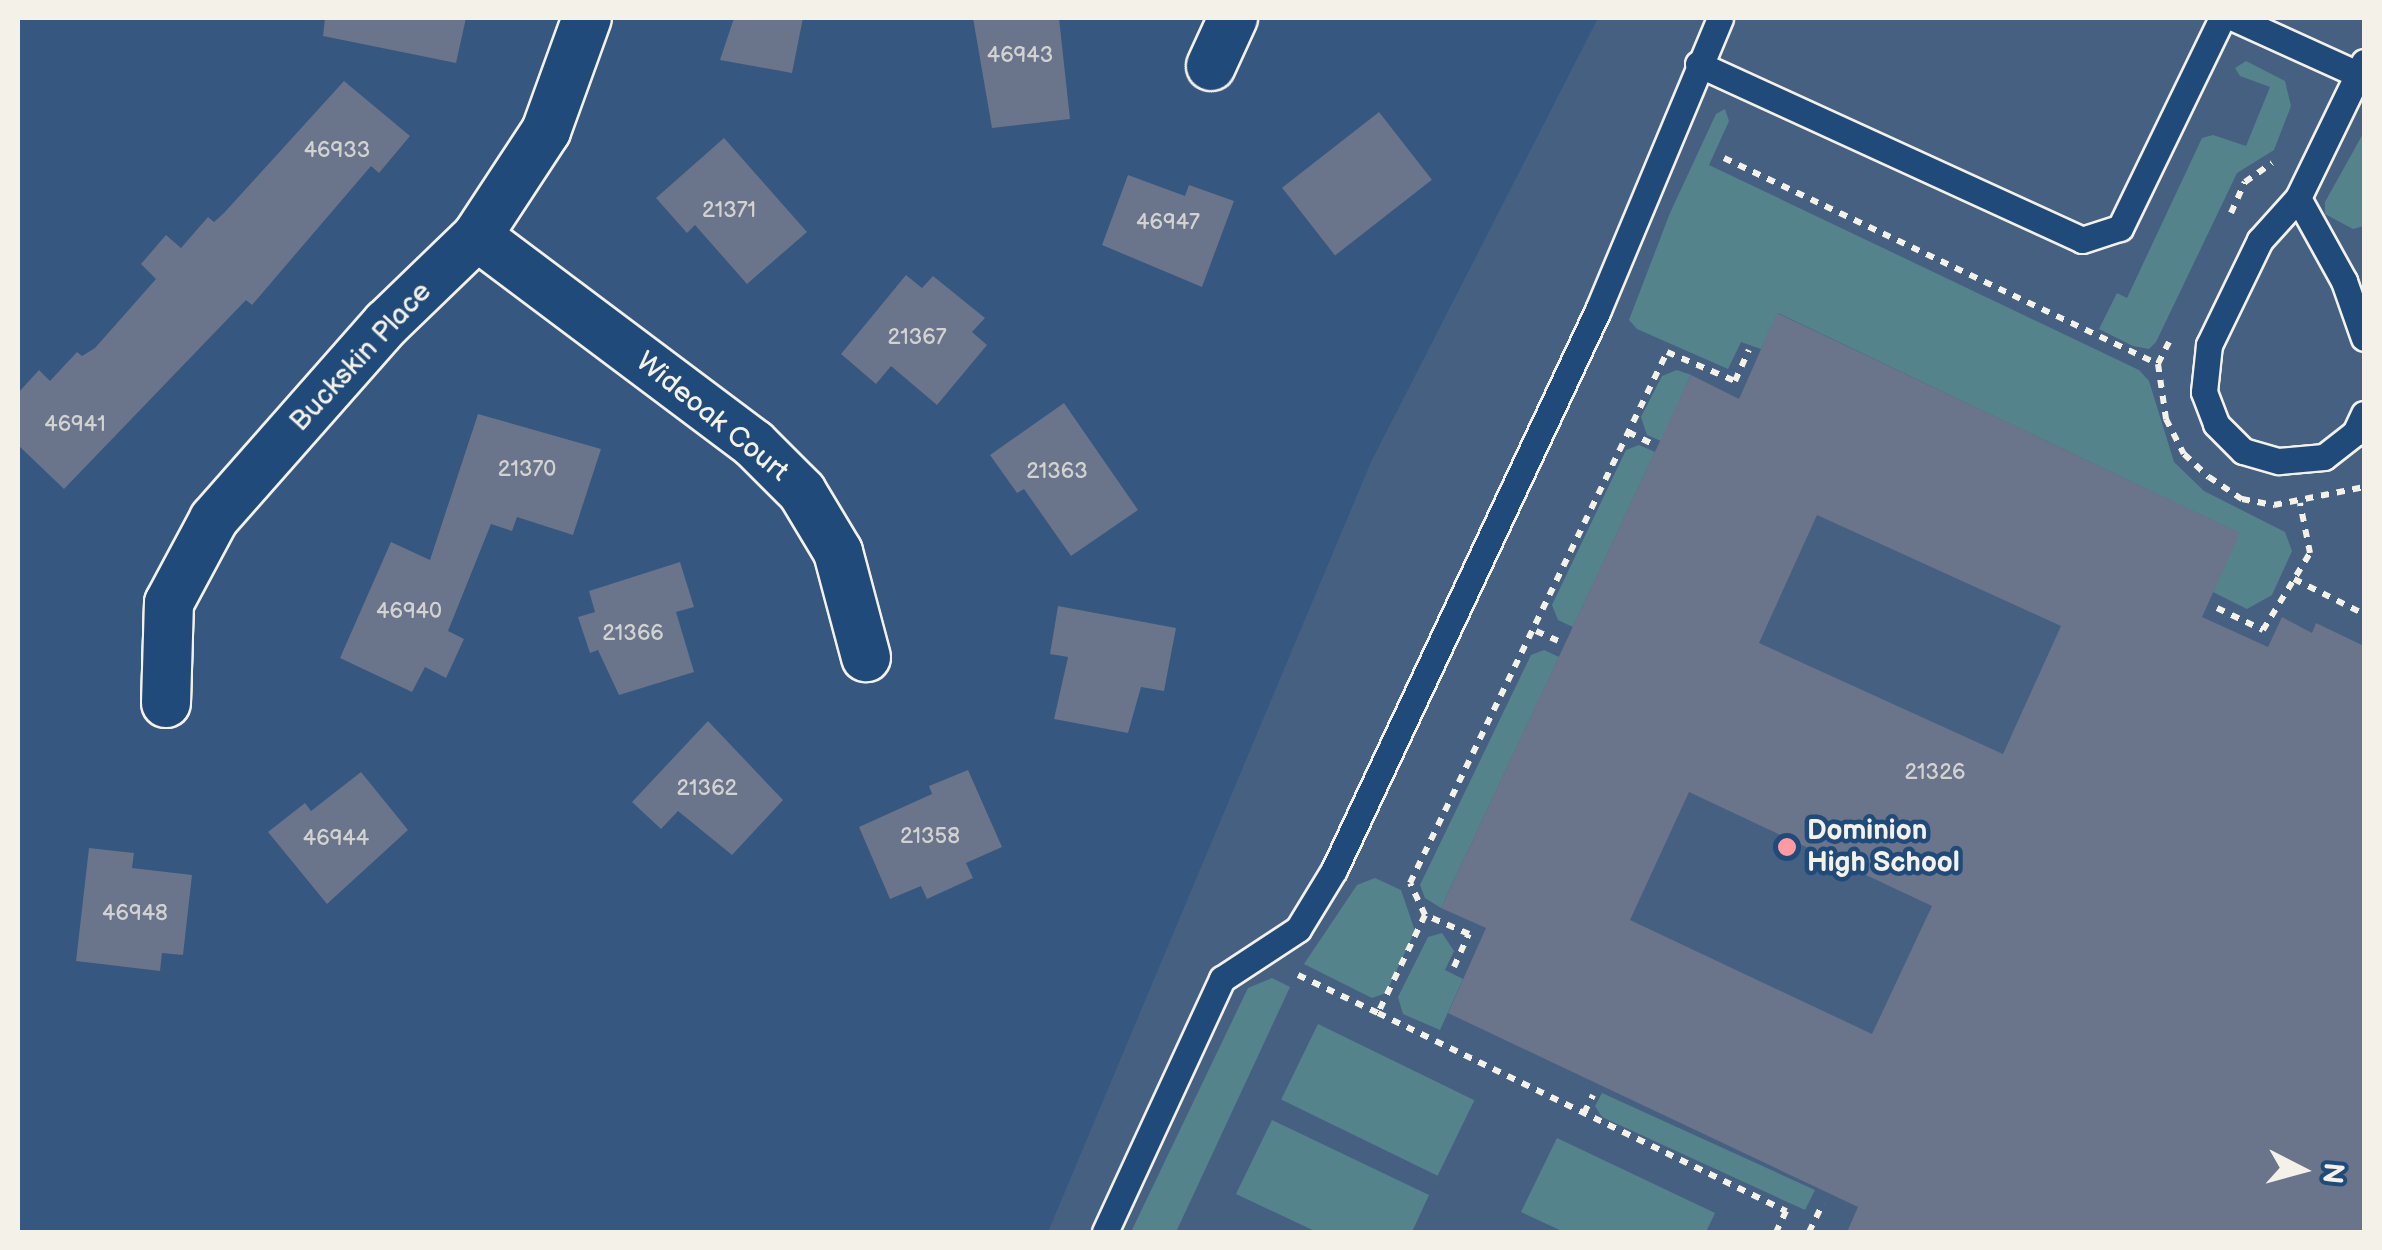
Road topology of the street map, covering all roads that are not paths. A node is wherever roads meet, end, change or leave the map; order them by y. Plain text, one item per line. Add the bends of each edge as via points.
1 (587, 18) edge
2 (1233, 18) edge
3 (1720, 18) edge
4 (2222, 18) edge
5 (2234, 18) edge
6 (1698, 64) junction
7 (1212, 66) dead end
8 (2363, 71) edge
9 (2298, 198) junction
10 (477, 236) junction
11 (2364, 338) edge
12 (2364, 414) edge
13 (866, 657) dead end
14 (166, 703) dead end
15 (1105, 1232) edge

1 - 10 street, Buckskin Place via 546,131
2 - 7 street
3 - 6 lane
4 - 6 lane via 2120,228 2082,240
5 - 8 lane
6 - 15 lane via 1598,310 1334,870 1298,929 1222,979
8 - 9 lane
9 - 11 lane via 2344,282
9 - 12 lane via 2260,240 2208,345 2204,392 2216,424 2243,451 2279,461 2324,457 2355,433
10 - 13 street, Wideoak Court via 754,444 802,492 838,552
10 - 14 street, Buckskin Place via 387,323 214,519 169,603

